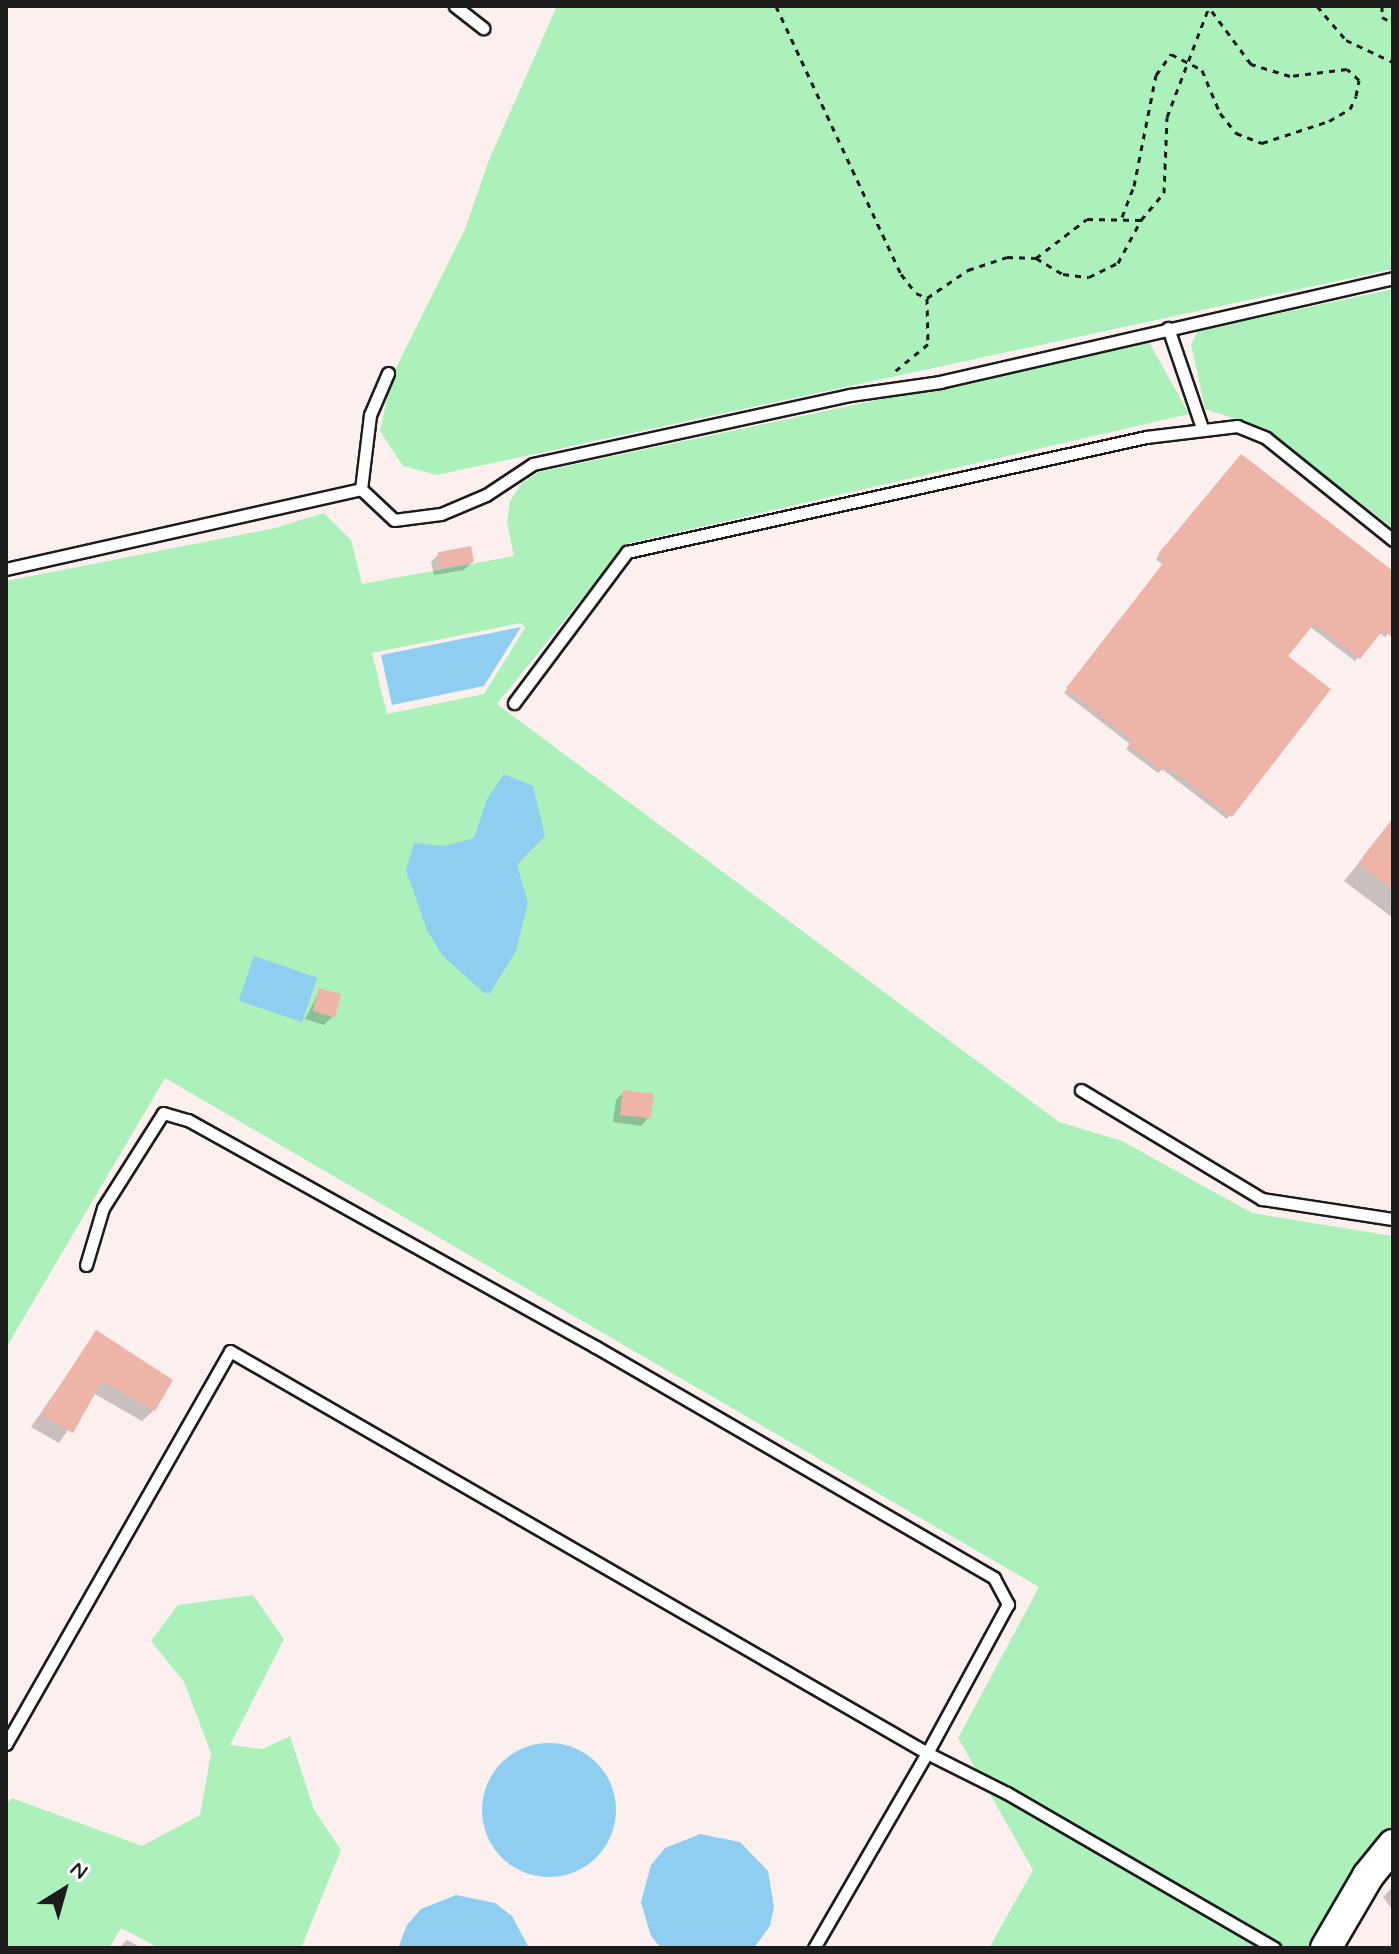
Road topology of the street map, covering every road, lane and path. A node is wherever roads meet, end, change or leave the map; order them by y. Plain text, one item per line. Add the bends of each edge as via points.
1 (455, 6) edge
2 (776, 6) edge
3 (1209, 6) edge
4 (1317, 6) edge
5 (1382, 6) edge
6 (1393, 23) edge
7 (483, 28) dead end
8 (1188, 60) junction
9 (1393, 62) edge
10 (1122, 217) junction
11 (1141, 220) junction
12 (1036, 258) junction
13 (1393, 278) edge
14 (927, 298) junction
15 (1168, 328) junction
16 (388, 373) dead end
17 (886, 390) junction
18 (1202, 428) junction
19 (361, 489) junction
20 (1393, 540) edge
21 (6, 569) edge
22 (514, 703) dead end
23 (1081, 1090) dead end
24 (1393, 1219) edge
25 (86, 1265) dead end
26 (6, 1744) edge
27 (927, 1753) junction
28 (1393, 1845) edge
29 (814, 1948) edge
30 (1274, 1948) edge
31 (1326, 1948) edge

1 - 7 lane
2 - 14 path via 901,274
3 - 8 path
3 - 8 path via 1251,64 1290,76 1347,69 1359,80 1356,96 1350,109 1329,121 1262,143 1236,133 1220,113 1202,70
4 - 9 path via 1346,40
5 - 6 path via 1382,17
8 - 10 path via 1171,54 1161,61
8 - 11 path via 1167,117 1164,193
10 - 11 path
10 - 12 path via 1087,219
11 - 12 path via 1118,263 1089,277 1063,274
12 - 14 path via 1007,257 968,270
13 - 15 lane
14 - 17 path via 928,344 894,369
15 - 17 lane
15 - 18 lane
16 - 19 lane via 370,415
17 - 19 lane via 533,464 486,495 441,514 394,520
18 - 20 lane via 1237,426 1266,438
18 - 22 lane via 627,552
19 - 21 lane
23 - 24 lane via 1262,1199
25 - 27 lane via 103,1208 163,1113 188,1120 610,1355 994,1578 1008,1604
26 - 27 lane via 230,1351
27 - 29 lane
27 - 30 lane via 1035,1808
28 - 31 street via 1368,1876

